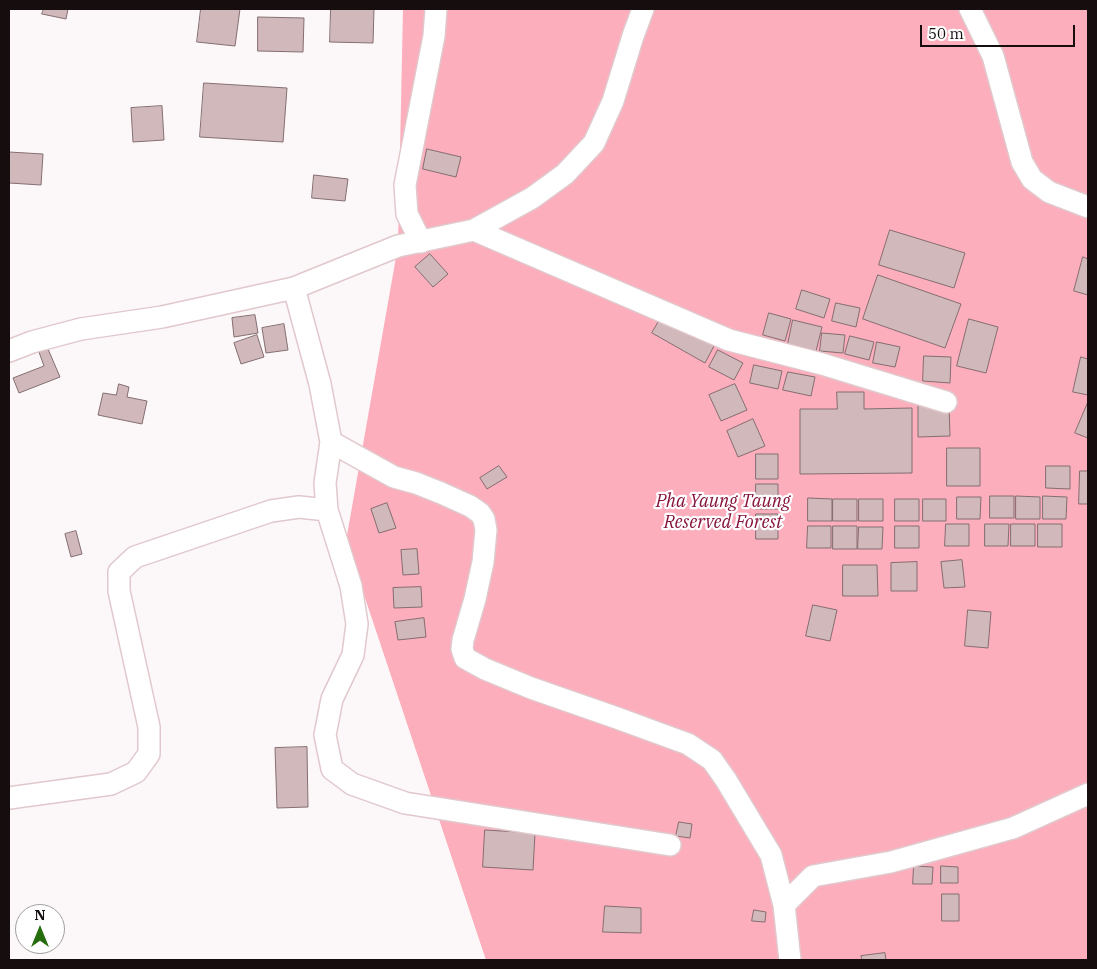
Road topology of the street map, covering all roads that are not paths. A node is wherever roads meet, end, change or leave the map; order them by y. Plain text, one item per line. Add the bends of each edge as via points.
1 (436, 9) edge
2 (643, 9) edge
3 (970, 9) edge
4 (1088, 206) edge
5 (474, 230) junction
6 (421, 242) junction
7 (294, 288) junction
8 (9, 351) edge
9 (946, 402) dead end
10 (331, 442) junction
11 (327, 510) junction
12 (1088, 794) edge
13 (9, 798) edge
14 (670, 845) dead end
15 (784, 905) junction
16 (790, 960) edge

1 - 6 street via 434,36 405,185 407,214
2 - 5 street via 613,101 594,143 565,174 539,193
3 - 4 street via 993,56 1022,162 1032,179 1049,192
5 - 6 street
5 - 9 street via 729,340
6 - 7 street via 398,246
7 - 8 street via 162,317 80,329
7 - 10 street via 320,384
10 - 11 street via 325,483
10 - 15 street via 394,478 442,493 480,513 486,530 484,562 463,640 465,658 531,688 688,744 712,760 771,854
11 - 13 street via 300,507 271,511 135,557 119,572 119,591 149,727 149,754 136,772 111,784
11 - 14 street via 351,586 356,624 353,655 332,699 325,735 332,769 352,784 405,803
12 - 15 street via 1013,828 890,862 813,876
15 - 16 street

